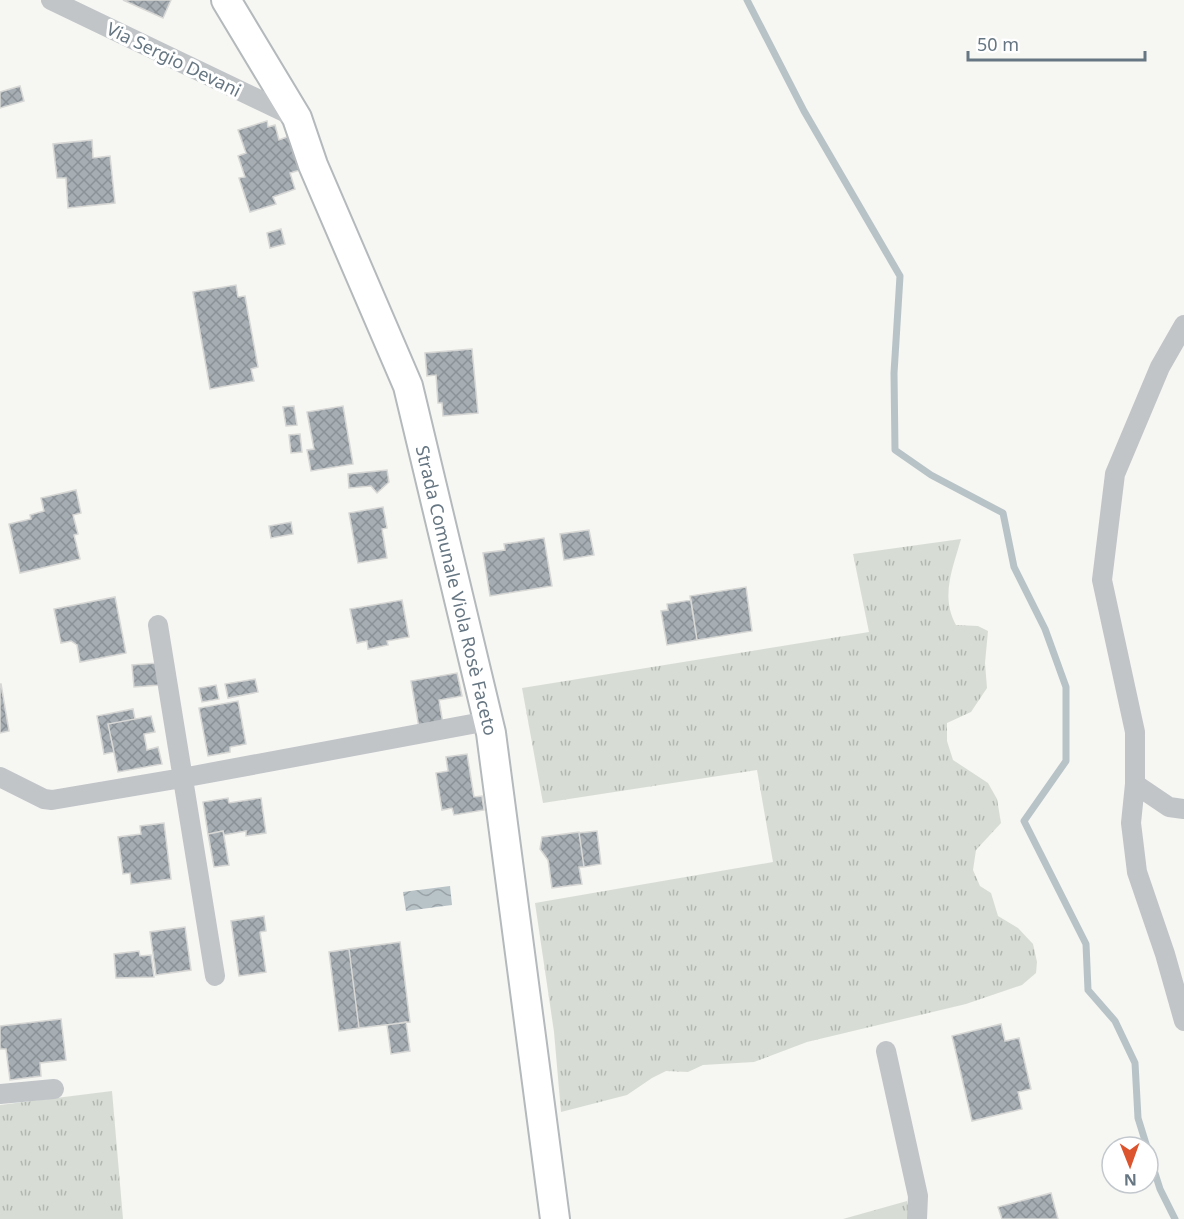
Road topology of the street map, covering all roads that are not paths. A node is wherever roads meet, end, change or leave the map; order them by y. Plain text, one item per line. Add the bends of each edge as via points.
1 (51, 0) edge
2 (226, 0) edge
3 (297, 118) junction
4 (1184, 324) edge
5 (158, 625) dead end
6 (488, 721) junction
7 (0, 777) edge
8 (182, 778) junction
9 (1135, 784) junction
10 (1184, 809) edge
11 (1175, 952) edge
12 (215, 976) dead end
13 (1184, 1021) edge
14 (886, 1051) dead end
15 (54, 1089) dead end
16 (0, 1094) edge
17 (555, 1219) edge
18 (917, 1219) edge

1 - 3 street, Via Sergio Devani
2 - 3 street, Strada Comunale Viola Rosè Faceto
3 - 6 street, Strada Comunale Viola Rosè Faceto via 313,165 408,386
4 - 9 street via 1160,367 1115,474 1102,580 1135,732
5 - 8 street
6 - 8 street
6 - 17 street, Strada Comunale Viola Rosè Faceto
7 - 8 street via 52,800
8 - 12 street
9 - 10 street via 1169,807
9 - 11 street via 1131,823 1137,872
11 - 13 street
14 - 18 street via 918,1196
15 - 16 street

